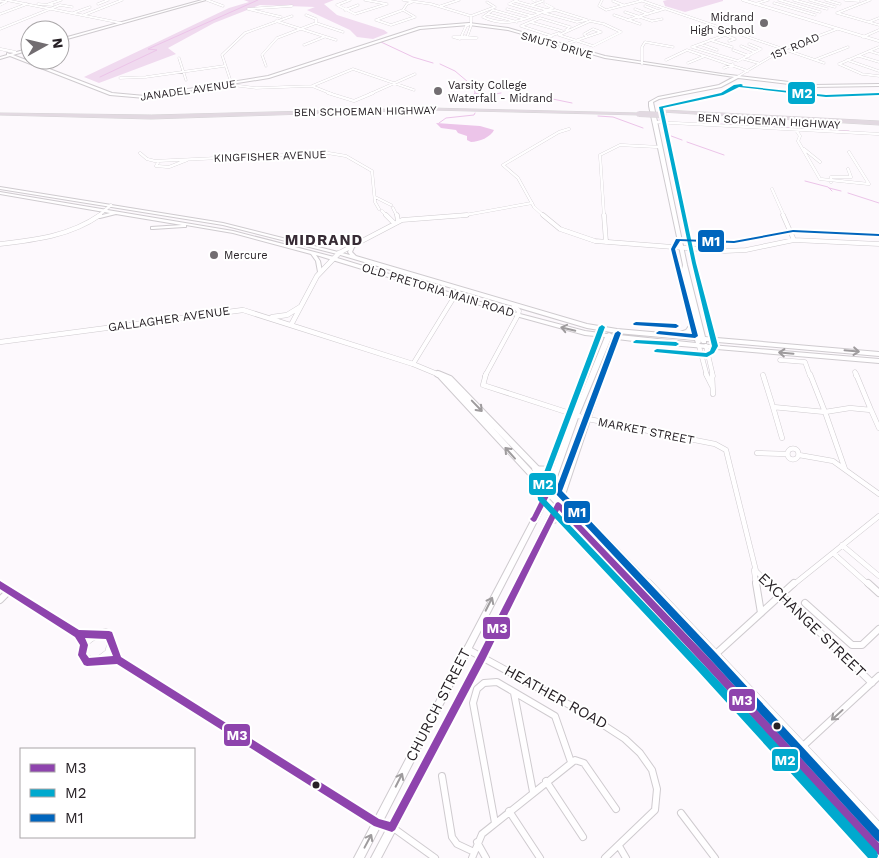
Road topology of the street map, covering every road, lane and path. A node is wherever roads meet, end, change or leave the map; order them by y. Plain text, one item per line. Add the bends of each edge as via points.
1 (6, 0) edge
2 (48, 0) edge
3 (61, 0) edge
4 (108, 0) edge
5 (122, 0) edge
6 (206, 0) edge
7 (350, 0) edge
8 (365, 0) edge
9 (403, 0) edge
10 (459, 0) edge
11 (516, 0) edge
12 (602, 0) edge
13 (626, 0) edge
14 (640, 0) edge
15 (743, 0) edge
16 (768, 0) edge
17 (779, 0) edge
18 (794, 0) edge
19 (812, 0) edge
20 (826, 0) edge
21 (845, 0) edge
22 (862, 0) edge
23 (870, 0) edge
24 (0, 1) edge
25 (415, 1) edge
26 (613, 1) dead end
27 (43, 2) dead end
28 (487, 2) dead end
29 (543, 2) edge
30 (634, 2) junction
31 (818, 2) junction
32 (35, 3) edge
33 (774, 3) dead end
34 (806, 3) junction
35 (29, 4) junction
36 (98, 4) dead end
37 (755, 4) junction
38 (840, 4) dead end
39 (0, 5) edge
40 (48, 5) junction
41 (53, 5) dead end
42 (358, 5) dead end
43 (624, 5) junction
44 (811, 5) junction
45 (66, 6) junction
46 (223, 6) dead end
47 (292, 6) dead end
48 (515, 6) junction
49 (531, 6) junction
50 (645, 6) dead end
51 (799, 6) junction
52 (72, 7) dead end
53 (90, 7) dead end
54 (440, 7) junction
55 (804, 7) junction
56 (835, 7) dead end
57 (61, 8) dead end
58 (51, 9) junction
59 (507, 9) junction
60 (635, 9) dead end
61 (665, 9) junction
62 (346, 10) junction
63 (404, 10) junction
64 (547, 10) junction
65 (797, 10) junction
66 (827, 10) dead end
67 (658, 11) junction
68 (499, 12) junction
69 (625, 12) dead end
70 (820, 12) dead end
71 (73, 13) junction
72 (540, 13) junction
73 (544, 13) junction
74 (0, 14) edge
75 (488, 14) junction
76 (648, 14) junction
77 (83, 15) junction
78 (306, 15) dead end
79 (614, 15) dead end
80 (815, 15) dead end
81 (471, 16) junction
82 (532, 16) junction
83 (637, 17) junction
84 (540, 18) junction
85 (879, 18) edge
86 (525, 19) junction
87 (662, 19) dead end
88 (627, 20) junction
89 (276, 21) junction
90 (517, 22) junction
91 (530, 22) junction
92 (868, 22) junction
93 (121, 23) junction
94 (316, 24) junction
95 (640, 24) dead end
96 (468, 25) junction
97 (879, 26) edge
98 (0, 29) edge
99 (300, 29) junction
100 (837, 29) junction
101 (879, 30) edge
102 (562, 31) junction
103 (343, 32) dead end
104 (527, 35) junction
105 (551, 36) junction
106 (586, 36) junction
107 (863, 36) junction
108 (70, 37) edge
109 (325, 37) junction
110 (545, 38) junction
111 (336, 40) dead end
112 (710, 40) junction
113 (576, 41) junction
114 (730, 41) dead end
115 (879, 41) edge
116 (551, 42) junction
117 (700, 44) junction
118 (749, 44) dead end
119 (304, 45) dead end
120 (564, 46) junction
121 (741, 46) dead end
122 (848, 47) dead end
123 (879, 47) edge
124 (672, 48) dead end
125 (784, 49) junction
126 (0, 50) edge
127 (717, 50) dead end
128 (869, 51) junction
129 (20, 52) edge
130 (756, 52) junction
131 (16, 53) junction
132 (8, 54) junction
133 (20, 54) edge
134 (879, 54) edge
135 (858, 55) junction
136 (705, 56) junction
137 (749, 56) junction
138 (0, 57) edge
139 (179, 58) dead end
140 (744, 59) junction
141 (666, 60) dead end
142 (816, 60) junction
143 (847, 60) junction
144 (879, 62) edge
145 (642, 63) junction
146 (688, 63) dead end
147 (758, 63) junction
148 (824, 63) dead end
149 (733, 64) junction
150 (224, 66) junction
151 (266, 66) dead end
152 (724, 68) dead end
153 (60, 70) edge
154 (184, 71) junction
155 (746, 71) junction
156 (879, 71) edge
157 (280, 73) junction
158 (415, 74) dead end
159 (722, 75) junction
160 (879, 76) edge
161 (735, 77) junction
162 (120, 78) dead end
163 (186, 80) dead end
164 (726, 81) junction
165 (763, 81) junction
166 (231, 83) junction
167 (394, 83) junction
168 (239, 84) junction
169 (877, 85) edge
170 (312, 86) junction
171 (414, 90) dead end
172 (856, 91) dead end
173 (686, 92) junction
174 (0, 112) edge
175 (663, 113) junction
176 (654, 122) junction
177 (879, 123) edge
178 (879, 127) edge
179 (570, 129) dead end
180 (796, 130) junction
181 (879, 134) edge
182 (659, 147) junction
183 (802, 148) junction
184 (849, 152) dead end
185 (140, 153) dead end
186 (190, 159) junction
187 (160, 160) junction
188 (820, 162) dead end
189 (848, 169) dead end
190 (831, 182) junction
191 (0, 188) edge
192 (772, 189) dead end
193 (0, 193) edge
194 (375, 197) junction
195 (532, 203) junction
196 (109, 208) junction
197 (393, 208) junction
198 (382, 211) junction
199 (128, 213) junction
200 (100, 217) junction
201 (396, 222) junction
202 (205, 226) junction
203 (153, 228) dead end
204 (794, 240) junction
205 (606, 242) junction
206 (0, 244) edge
207 (879, 244) edge
208 (353, 245) junction
209 (682, 248) junction
210 (312, 253) junction
211 (339, 253) junction
212 (332, 258) junction
213 (354, 258) junction
214 (685, 264) junction
215 (320, 271) junction
216 (459, 289) junction
217 (455, 295) junction
218 (303, 304) junction
219 (514, 306) junction
220 (518, 315) junction
221 (265, 316) junction
222 (693, 324) junction
223 (291, 325) junction
224 (613, 334) junction
225 (672, 336) junction
226 (700, 339) junction
227 (0, 342) edge
228 (702, 346) junction
229 (879, 354) edge
230 (780, 360) dead end
231 (879, 362) edge
232 (413, 364) junction
233 (855, 372) dead end
234 (440, 375) junction
235 (763, 375) dead end
236 (713, 394) dead end
237 (773, 407) junction
238 (871, 410) junction
239 (825, 412) junction
240 (576, 415) junction
241 (588, 419) junction
242 (879, 428) edge
243 (782, 438) dead end
244 (726, 450) joint
245 (757, 453) dead end
246 (535, 469) junction
247 (557, 469) junction
248 (845, 469) junction
249 (552, 484) junction
250 (548, 494) junction
251 (879, 494) edge
252 (562, 496) junction
253 (558, 505) junction
254 (879, 516) edge
255 (550, 521) junction
256 (575, 523) junction
257 (842, 545) junction
258 (833, 553) junction
259 (753, 566) junction
260 (879, 567) edge
261 (874, 572) junction
262 (879, 576) edge
263 (0, 585) edge
264 (9, 591) junction
265 (879, 593) edge
266 (780, 594) junction
267 (0, 600) edge
268 (805, 603) dead end
269 (761, 613) junction
270 (879, 629) edge
271 (78, 634) junction
272 (91, 636) junction
273 (84, 645) junction
274 (112, 647) junction
275 (467, 649) junction
276 (717, 655) junction
277 (482, 657) junction
278 (102, 660) junction
279 (118, 660) junction
280 (707, 662) junction
281 (879, 676) edge
282 (872, 683) junction
283 (514, 693) junction
284 (802, 747) junction
285 (572, 762) junction
286 (442, 776) dead end
287 (546, 782) junction
288 (533, 792) junction
289 (616, 809) dead end
290 (509, 811) junction
291 (681, 813) dead end
292 (377, 823) junction
293 (495, 823) junction
294 (392, 827) junction
295 (879, 827) edge
296 (583, 837) dead end
297 (477, 842) junction
298 (618, 846) junction
299 (879, 850) edge
300 (473, 855) edge
301 (608, 857) edge
302 (358, 858) edge
303 (376, 858) edge
304 (435, 858) edge
305 (486, 858) edge
306 (540, 858) edge
307 (626, 858) edge
308 (715, 858) edge

1 - 35 street
2 - 27 street
3 - 40 street
4 - 36 street
5 - 77 street
6 - 46 street
6 - 93 main road
7 - 62 street via 337,5
8 - 62 street via 388,4 358,14
9 - 25 street
10 - 54 street
11 - 48 street via 508,4
11 - 49 street
12 - 43 street via 599,6 604,10
13 - 30 street
14 - 30 street
14 - 61 street
15 - 37 street
16 - 37 street
17 - 51 street
18 - 34 street
19 - 31 street
20 - 38 street
21 - 22 street
23 - 92 street via 837,13
24 - 39 street via 6,2
25 - 54 street
25 - 63 street
26 - 43 street
28 - 81 street via 495,7
29 - 49 street
29 - 64 street via 553,7
30 - 43 street
31 - 44 street
31 - 56 street
32 - 35 street
32 - 40 street
32 - 58 street
33 - 65 street
34 - 44 street
34 - 51 street
35 - 74 street
37 - 100 street
40 - 41 street
42 - 62 street
44 - 66 street
45 - 52 street
45 - 57 street
45 - 58 street
47 - 89 street via 248,9 275,17 292,16
48 - 59 street
48 - 72 street
49 - 64 street
50 - 67 street
51 - 55 street
53 - 71 street
54 - 81 street
55 - 65 street
55 - 70 street
58 - 71 street
58 - 98 street
59 - 68 street
59 - 82 street
60 - 76 street
61 - 67 street
61 - 125 street
63 - 63 street via 377,18 376,20 392,25 415,17
64 - 72 street
65 - 80 street
67 - 76 street
68 - 75 street via 492,10
68 - 86 street
69 - 83 street
71 - 77 street
72 - 82 street
73 - 73 street via 553,10 587,20 577,22
73 - 84 street via 538,16
75 - 90 street
75 - 90 street via 483,17 507,25
76 - 83 street
77 - 93 street
78 - 94 street via 316,19
79 - 88 street
81 - 96 street
82 - 86 street
83 - 87 street via 652,21
83 - 88 street
84 - 91 street
84 - 102 street via 570,27
85 - 92 street
86 - 90 street
88 - 95 street
89 - 99 street
89 - 150 street via 244,34 222,55
91 - 102 street
91 - 105 street via 521,26
92 - 97 street
93 - 108 main road
94 - 99 street
94 - 103 street
96 - 96 street via 466,38 460,37
96 - 104 main road, SMUTS DRIVE via 496,27
96 - 120 main road, SMUTS DRIVE via 504,30
96 - 157 main road, JANADEL AVENUE via 426,27 394,35
99 - 109 street
99 - 151 street via 273,41 261,56
100 - 107 street
100 - 125 street, 1ST ROAD
101 - 107 street
102 - 105 street
104 - 110 street
104 - 116 main road, SMUTS DRIVE
105 - 110 street
106 - 106 street via 584,34 593,29 601,32
106 - 113 street
107 - 115 street
109 - 111 street
109 - 119 street
110 - 116 street
112 - 114 street via 724,35 735,39
112 - 117 street
112 - 137 street
113 - 113 street via 559,35 589,21 621,32 594,46
113 - 120 street
116 - 120 main road, SMUTS DRIVE
117 - 127 street
117 - 140 street via 692,47 734,61
118 - 130 street via 762,48
120 - 145 main road, SMUTS DRIVE
121 - 130 street
122 - 142 street
123 - 128 street
124 - 145 street via 645,42
125 - 142 street
125 - 147 street, 1ST ROAD
126 - 131 street
126 - 132 street
128 - 134 street
128 - 135 street
129 - 131 main road
130 - 137 street
131 - 132 main road, JANADEL AVENUE
131 - 133 main road
131 - 138 main road
131 - 166 main road, JANADEL AVENUE via 121,97 145,97
132 - 138 main road
135 - 143 street
135 - 144 street
136 - 141 street via 685,50
136 - 146 street
136 - 149 street
137 - 140 street
139 - 154 street
140 - 147 street
142 - 148 street
143 - 156 street
143 - 160 street via 839,64 862,74
145 - 159 main road, SMUTS DRIVE
147 - 155 street, 1ST ROAD
149 - 152 street
149 - 155 street
150 - 154 street
150 - 166 street
153 - 166 main road, JANADEL AVENUE via 127,94
154 - 162 street
154 - 163 street
155 - 161 street, 1ST ROAD
155 - 165 main road via 748,77
157 - 166 main road, JANADEL AVENUE
157 - 168 main road, JANADEL AVENUE
158 - 167 street
159 - 161 main road, SMUTS DRIVE
159 - 164 main road
161 - 164 main road
161 - 165 main road, SMUTS DRIVE
161 - 173 main road via 719,86
164 - 173 main road
165 - 169 main road, SMUTS DRIVE via 827,87
166 - 168 main road, JANADEL AVENUE
167 - 170 street via 353,69
167 - 170 street via 349,101
167 - 171 street
168 - 170 street via 258,88
169 - 172 main road
173 - 176 main road via 653,100 650,106
174 - 175 highway, BEN SCHOEMAN HIGHWAY, bridge via 152,117 430,109
175 - 177 highway, BEN SCHOEMAN HIGHWAY
175 - 178 highway, BEN SCHOEMAN HIGHWAY
176 - 180 street
176 - 182 main road
179 - 195 street via 559,132 504,164 518,178
180 - 181 street
180 - 183 street
182 - 205 street via 620,145 600,155
182 - 209 main road
183 - 188 street
183 - 190 street via 820,179
184 - 190 street via 869,184
185 - 187 street, KINGFISHER AVENUE via 150,160
186 - 187 street, KINGFISHER AVENUE
186 - 187 street via 164,168 156,166
186 - 194 street, KINGFISHER AVENUE via 338,154 372,171
189 - 190 street via 851,177 831,176
191 - 196 main road, OLD PRETORIA MAIN ROAD
192 - 204 street
193 - 196 main road, OLD PRETORIA MAIN ROAD
194 - 197 street
194 - 198 street, KINGFISHER AVENUE
195 - 201 street via 453,217
195 - 205 street via 557,228 589,240
196 - 199 main road, OLD PRETORIA MAIN ROAD
196 - 200 street
196 - 211 main road, OLD PRETORIA MAIN ROAD via 222,224
197 - 198 street
197 - 201 street
198 - 201 street, KINGFISHER AVENUE
199 - 200 main road
199 - 202 main road, OLD PRETORIA MAIN ROAD
200 - 206 street via 60,236
201 - 208 street
202 - 203 main road
202 - 210 main road, OLD PRETORIA MAIN ROAD
204 - 207 street
204 - 209 street via 735,251
205 - 209 street
208 - 211 street
208 - 213 main road via 350,252
209 - 214 main road
210 - 212 main road, OLD PRETORIA MAIN ROAD
210 - 215 main road
211 - 212 street
211 - 213 main road, OLD PRETORIA MAIN ROAD
212 - 215 street
212 - 217 main road, OLD PRETORIA MAIN ROAD
213 - 216 main road, OLD PRETORIA MAIN ROAD
214 - 222 main road via 683,273
214 - 226 main road
215 - 218 street
216 - 217 street
216 - 219 main road, OLD PRETORIA MAIN ROAD
217 - 220 main road, OLD PRETORIA MAIN ROAD
217 - 232 street
218 - 221 street via 287,315
218 - 223 street
219 - 220 street
219 - 224 main road, OLD PRETORIA MAIN ROAD
224 -> 220 main road, OLD PRETORIA MAIN ROAD
220 - 240 street, MARKET STREET via 482,384
221 - 223 street, GALLAGHER AVENUE
221 - 227 street, GALLAGHER AVENUE via 243,310 224,311
222 - 225 main road via 688,332
222 - 226 main road
223 - 232 street, GALLAGHER AVENUE
224 - 225 main road, OLD PRETORIA MAIN ROAD
224 - 228 main road, OLD PRETORIA MAIN ROAD
224 - 240 main road, CHURCH STREET
224 - 241 main road, CHURCH STREET
225 - 226 main road, OLD PRETORIA MAIN ROAD
226 - 228 main road
226 -> 229 main road, OLD PRETORIA MAIN ROAD
231 -> 228 main road, OLD PRETORIA MAIN ROAD
228 - 236 street via 714,381
230 - 239 street via 805,362
232 - 234 street
233 - 238 street
234 -> 246 street via 454,382
250 -> 234 street
235 - 237 street
237 - 239 street
237 - 243 street
238 - 239 street via 850,408
238 - 242 street
239 - 248 street
240 - 241 street, MARKET STREET
240 - 247 main road, CHURCH STREET
241 - 244 street, MARKET STREET via 714,444
241 - 252 main road, CHURCH STREET
244 - 259 street, EXCHANGE STREET
245 - 248 street via 787,454 791,449 799,455 829,460
246 - 247 main road
246 - 249 street
247 - 249 main road, CHURCH STREET
248 - 251 street
249 - 250 main road, CHURCH STREET
249 - 252 street
250 - 253 street
275 -> 250 main road, CHURCH STREET
252 - 253 main road, CHURCH STREET
252 - 276 street
253 - 255 main road, CHURCH STREET
253 - 256 street
254 - 257 street
255 - 256 main road via 562,517
255 - 277 main road, CHURCH STREET
256 - 280 street
257 - 258 street
257 - 261 street
258 - 265 street
258 - 266 street
259 - 266 street, EXCHANGE STREET
259 - 269 street
260 - 261 street
261 - 262 street
263 - 264 street
264 - 267 street
264 - 271 street
266 - 269 street
266 - 282 street, EXCHANGE STREET
268 - 270 street via 852,645 862,645
269 - 276 street
271 - 272 street
271 - 273 street
272 - 273 street
272 - 274 street via 106,633 112,638
273 - 278 street via 84,659 92,662
274 - 278 street
274 - 279 street
275 - 277 street, HEATHER ROAD
292 -> 275 main road, CHURCH STREET
276 - 280 street
276 - 284 street
277 - 294 main road, CHURCH STREET
277 - 298 street, HEATHER ROAD via 618,732 640,752 658,784 658,799 655,810
278 - 279 street
279 - 292 street
280 - 299 street
281 - 282 street
282 -> 284 street
283 - 285 street via 548,710 557,719
283 - 288 street
283 - 293 street via 490,680 484,682 473,699
284 - 295 street
285 - 287 street
285 - 289 street via 577,759 582,762
286 - 300 street via 452,837
287 - 288 street
287 - 296 street
288 - 290 street
290 - 293 street
290 - 306 street
291 - 308 street
292 - 294 street
302 -> 292 main road, CHURCH STREET
293 - 297 street
294 - 303 main road, CHURCH STREET
294 - 304 street
297 - 300 street
297 - 305 street
298 - 301 street, HEATHER ROAD
298 - 307 street

